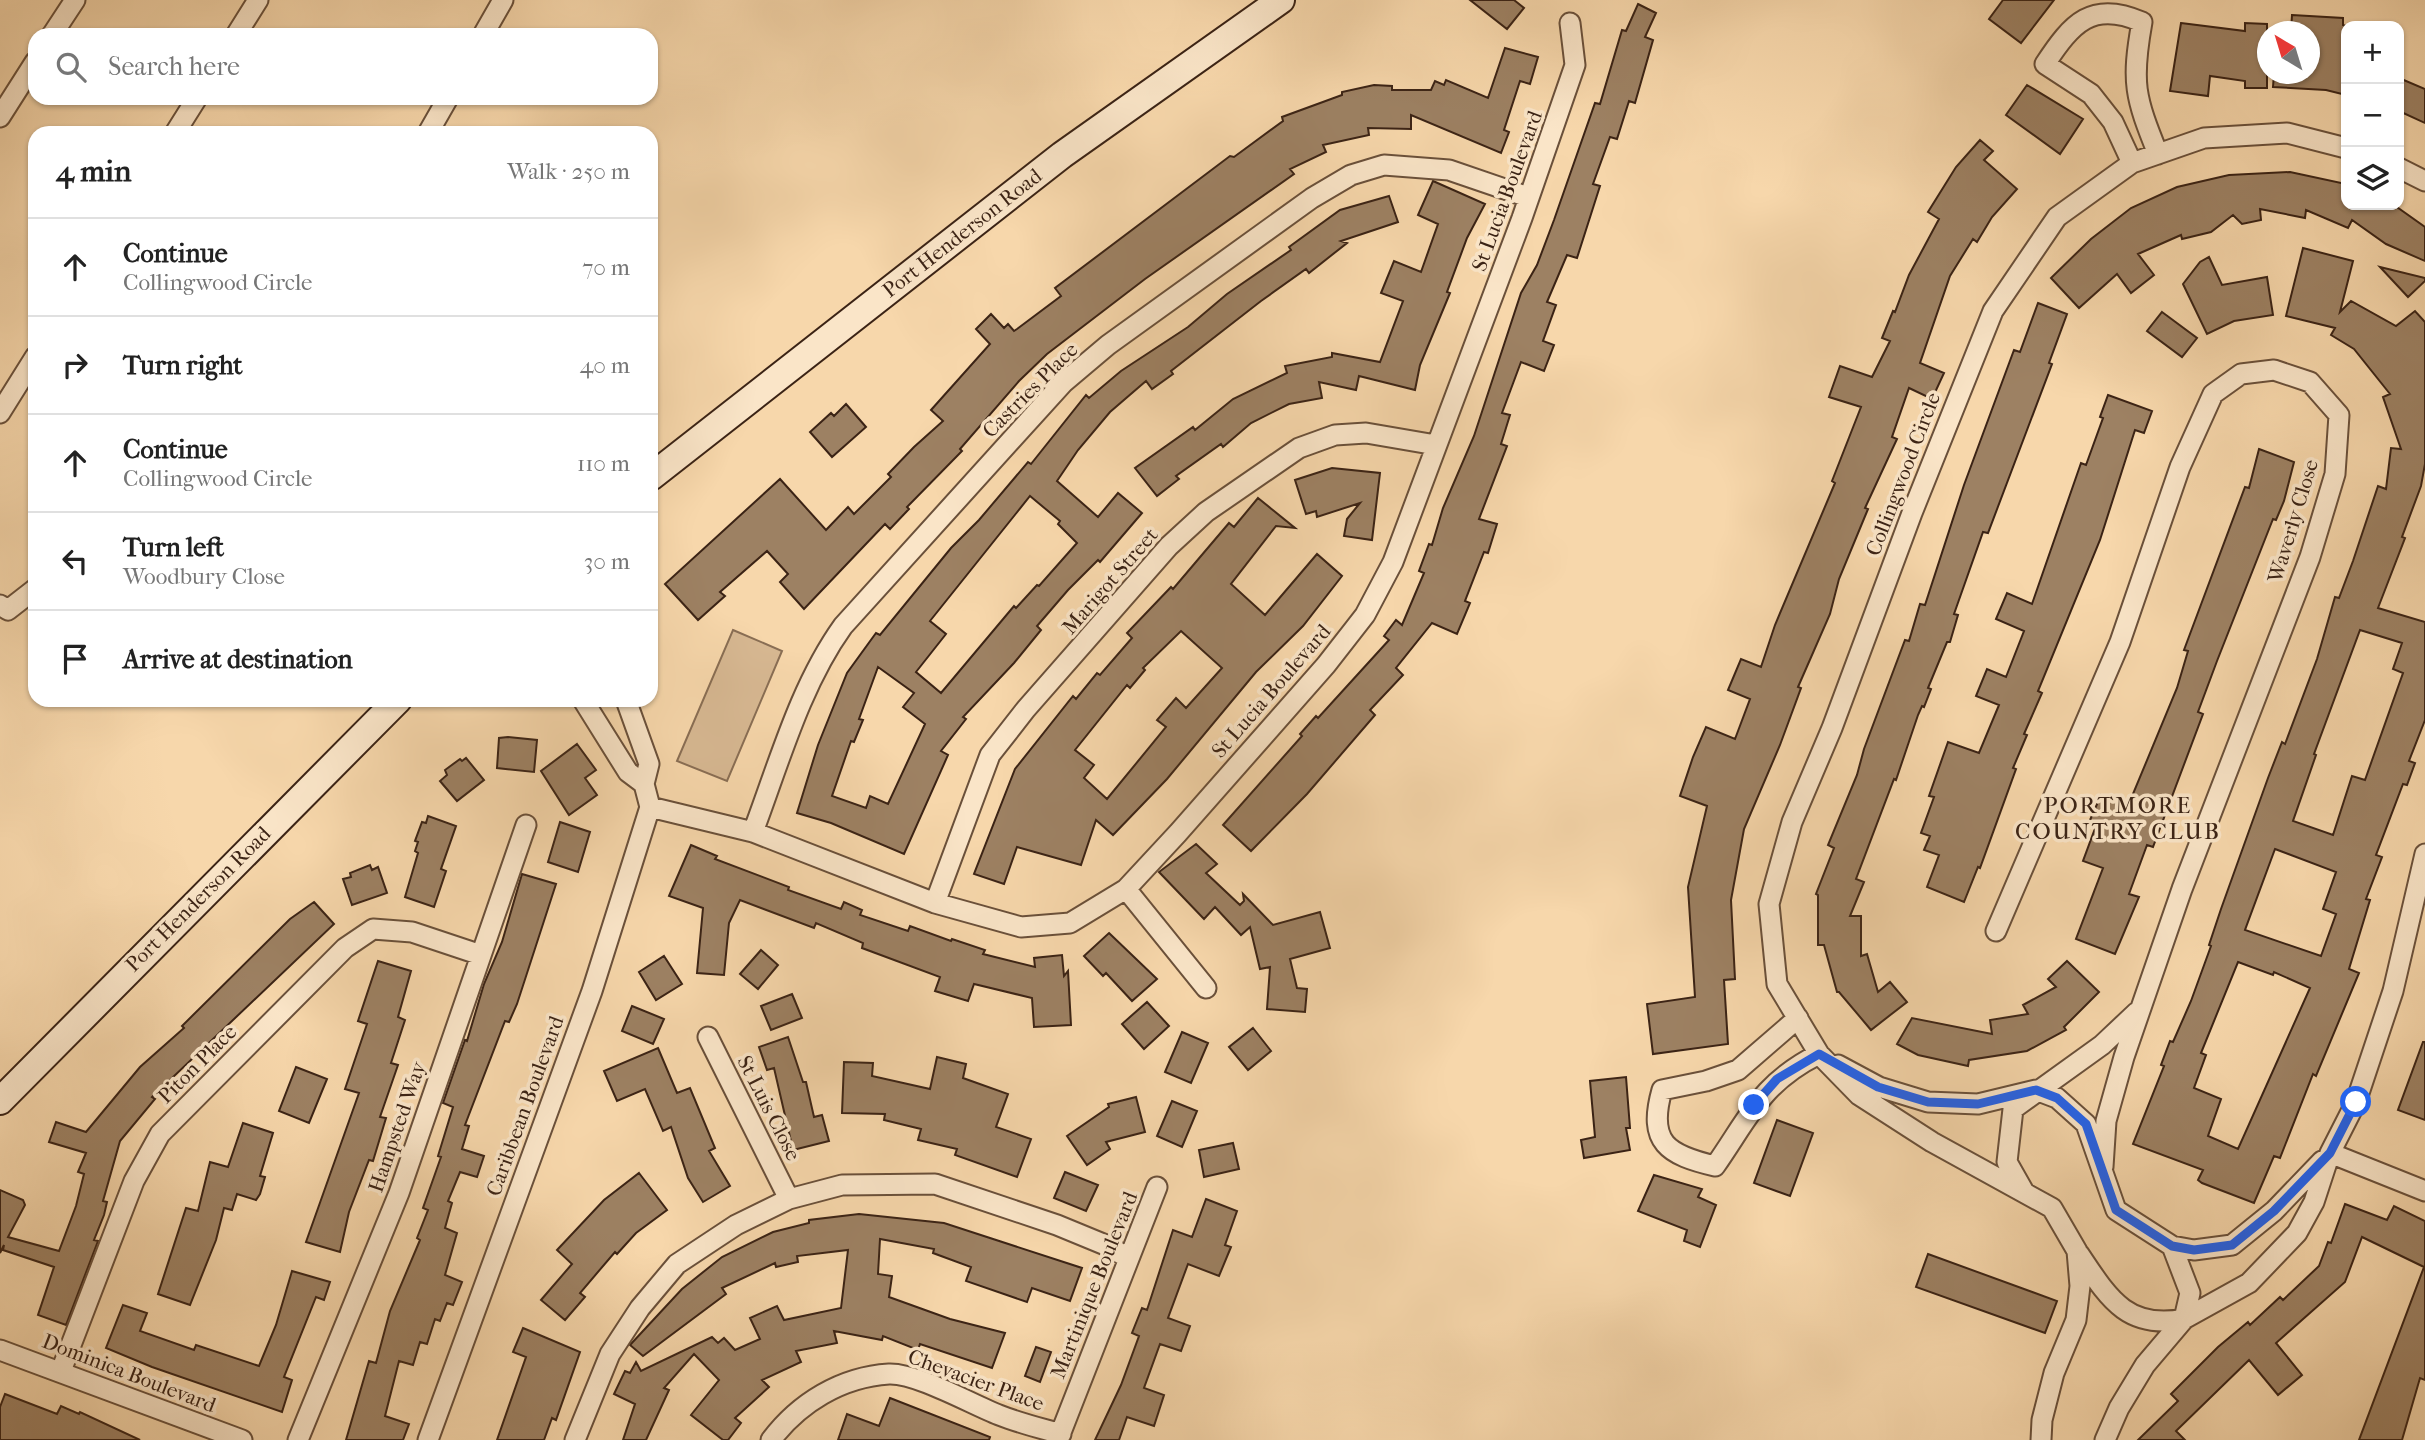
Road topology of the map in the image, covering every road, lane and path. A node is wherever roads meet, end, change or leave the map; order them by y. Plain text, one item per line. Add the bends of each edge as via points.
1 (75, 0) edge
2 (258, 0) edge
3 (503, 0) edge
4 (1281, 0) edge
5 (1570, 23) dead end
6 (57, 28) edge
7 (240, 28) edge
8 (488, 28) edge
9 (28, 73) edge
10 (193, 105) edge
11 (444, 105) edge
12 (0, 117) edge
13 (179, 126) edge
14 (432, 126) edge
15 (2342, 147) edge
16 (2158, 154) junction
17 (2132, 163) junction
18 (2404, 170) edge
19 (2425, 181) edge
20 (1528, 197) junction
21 (28, 368) edge
22 (0, 414) edge
23 (1436, 445) junction
24 (658, 472) edge
25 (28, 594) edge
26 (0, 604) edge
27 (391, 707) edge
28 (587, 707) edge
29 (629, 707) edge
30 (644, 784) junction
31 (650, 807) junction
32 (526, 825) dead end
33 (753, 832) junction
34 (2425, 854) edge
35 (1126, 889) junction
36 (934, 903) junction
37 (1996, 931) dead end
38 (481, 955) junction
39 (1206, 988) dead end
40 (2142, 1006) junction
41 (1798, 1018) junction
42 (708, 1037) dead end
43 (1819, 1054) junction
44 (2036, 1090) junction
45 (0, 1101) edge
46 (2330, 1153) junction
47 (2103, 1167) junction
48 (1157, 1187) dead end
49 (2425, 1191) edge
50 (2024, 1193) junction
51 (789, 1199) junction
52 (2172, 1246) junction
53 (2077, 1251) junction
54 (1128, 1258) junction
55 (2184, 1319) junction
56 (0, 1350) edge
57 (61, 1371) junction
58 (1059, 1437) edge
59 (242, 1440) edge
60 (299, 1440) edge
61 (428, 1440) edge
62 (575, 1440) edge
63 (771, 1440) edge
64 (2041, 1440) edge
65 (2105, 1440) edge

1 - 6 street
2 - 7 street
3 - 8 street
4 - 24 street, Port Henderson Road via 1062,155
5 - 20 street, St Lucia Boulevard via 1575,65
9 - 12 street
10 - 13 street
11 - 14 street
15 - 16 street, Collingwood Circle via 2287,133 2204,138
16 - 17 street, Collingwood Circle
16 - 17 street via 2135,92 2142,22 2121,12 2090,14 2063,37 2045,64 2091,94 2113,122
17 - 41 street, Collingwood Circle via 2057,217 1993,311 1951,412 1792,822 1769,904 1777,984
18 - 19 street
20 - 23 street, St Lucia Boulevard
20 - 33 street, Castries Place via 1449,170 1384,165 1351,175 1312,198 1099,352 1063,383 843,626 808,689
21 - 22 street
23 - 35 street, St Lucia Boulevard via 1393,562 1365,615
23 - 36 street, Marigot Street via 1366,433 1335,435 1299,448 1206,512 1169,546 990,755
25 - 26 street via 8,610
27 - 45 street, Port Henderson Road
28 - 30 street via 628,772
29 - 30 street via 649,764
30 - 31 street
31 - 33 street, St Lucia Boulevard
31 - 61 street, Caribbean Boulevard via 592,991
32 - 38 street, Hampsted Way
33 - 36 street, St Lucia Boulevard
34 - 46 street via 2392,991 2356,1102
35 - 36 street, St Lucia Boulevard via 1070,923 1021,927
35 - 39 street
37 - 40 street, Waverly Close via 2120,642 2180,467 2213,394 2241,374 2274,370 2311,382 2339,415 2335,474 2310,557 2182,889
38 - 57 street, Piton Place via 412,932 373,929 335,958 160,1134 134,1181
38 - 60 street, Hampsted Way via 399,1193
40 - 44 street, Waverly Close via 2102,1045
40 - 47 street, Waverly Close via 2106,1121
41 - 43 street, Collingwood Circle
41 - 43 street via 1738,1069 1662,1090 1656,1111 1661,1140 1682,1158 1715,1166 1754,1105 1777,1079
42 - 51 street, St Luis Close
43 - 44 street via 1878,1087 1928,1102 1978,1104
43 - 50 street, Collingwood Circle via 1860,1096
44 - 47 street via 2057,1098 2086,1124
44 - 50 street via 2012,1109 2008,1140 2007,1162
46 - 49 street
46 - 52 street via 2290,1197 2232,1245 2194,1250
46 - 55 street via 2314,1202 2297,1233 2249,1283
47 - 52 street via 2116,1210
48 - 54 street, Martinique Boulevard
50 - 53 street, Collingwood Circle via 2052,1208
51 - 54 street via 842,1185 935,1184 1056,1225
51 - 62 street via 736,1225 677,1264 610,1354
52 - 55 street via 2190,1293
53 - 55 street via 2113,1301 2143,1321
53 - 64 street, Collingwood Circle via 2080,1286 2076,1320 2053,1373
54 - 58 street, Martinique Boulevard
55 - 65 street via 2145,1365
56 - 57 street, Dominica Boulevard
57 - 59 street, Dominica Boulevard
58 - 63 street, Chevacier Place via 929,1384 890,1374 831,1387 786,1420

